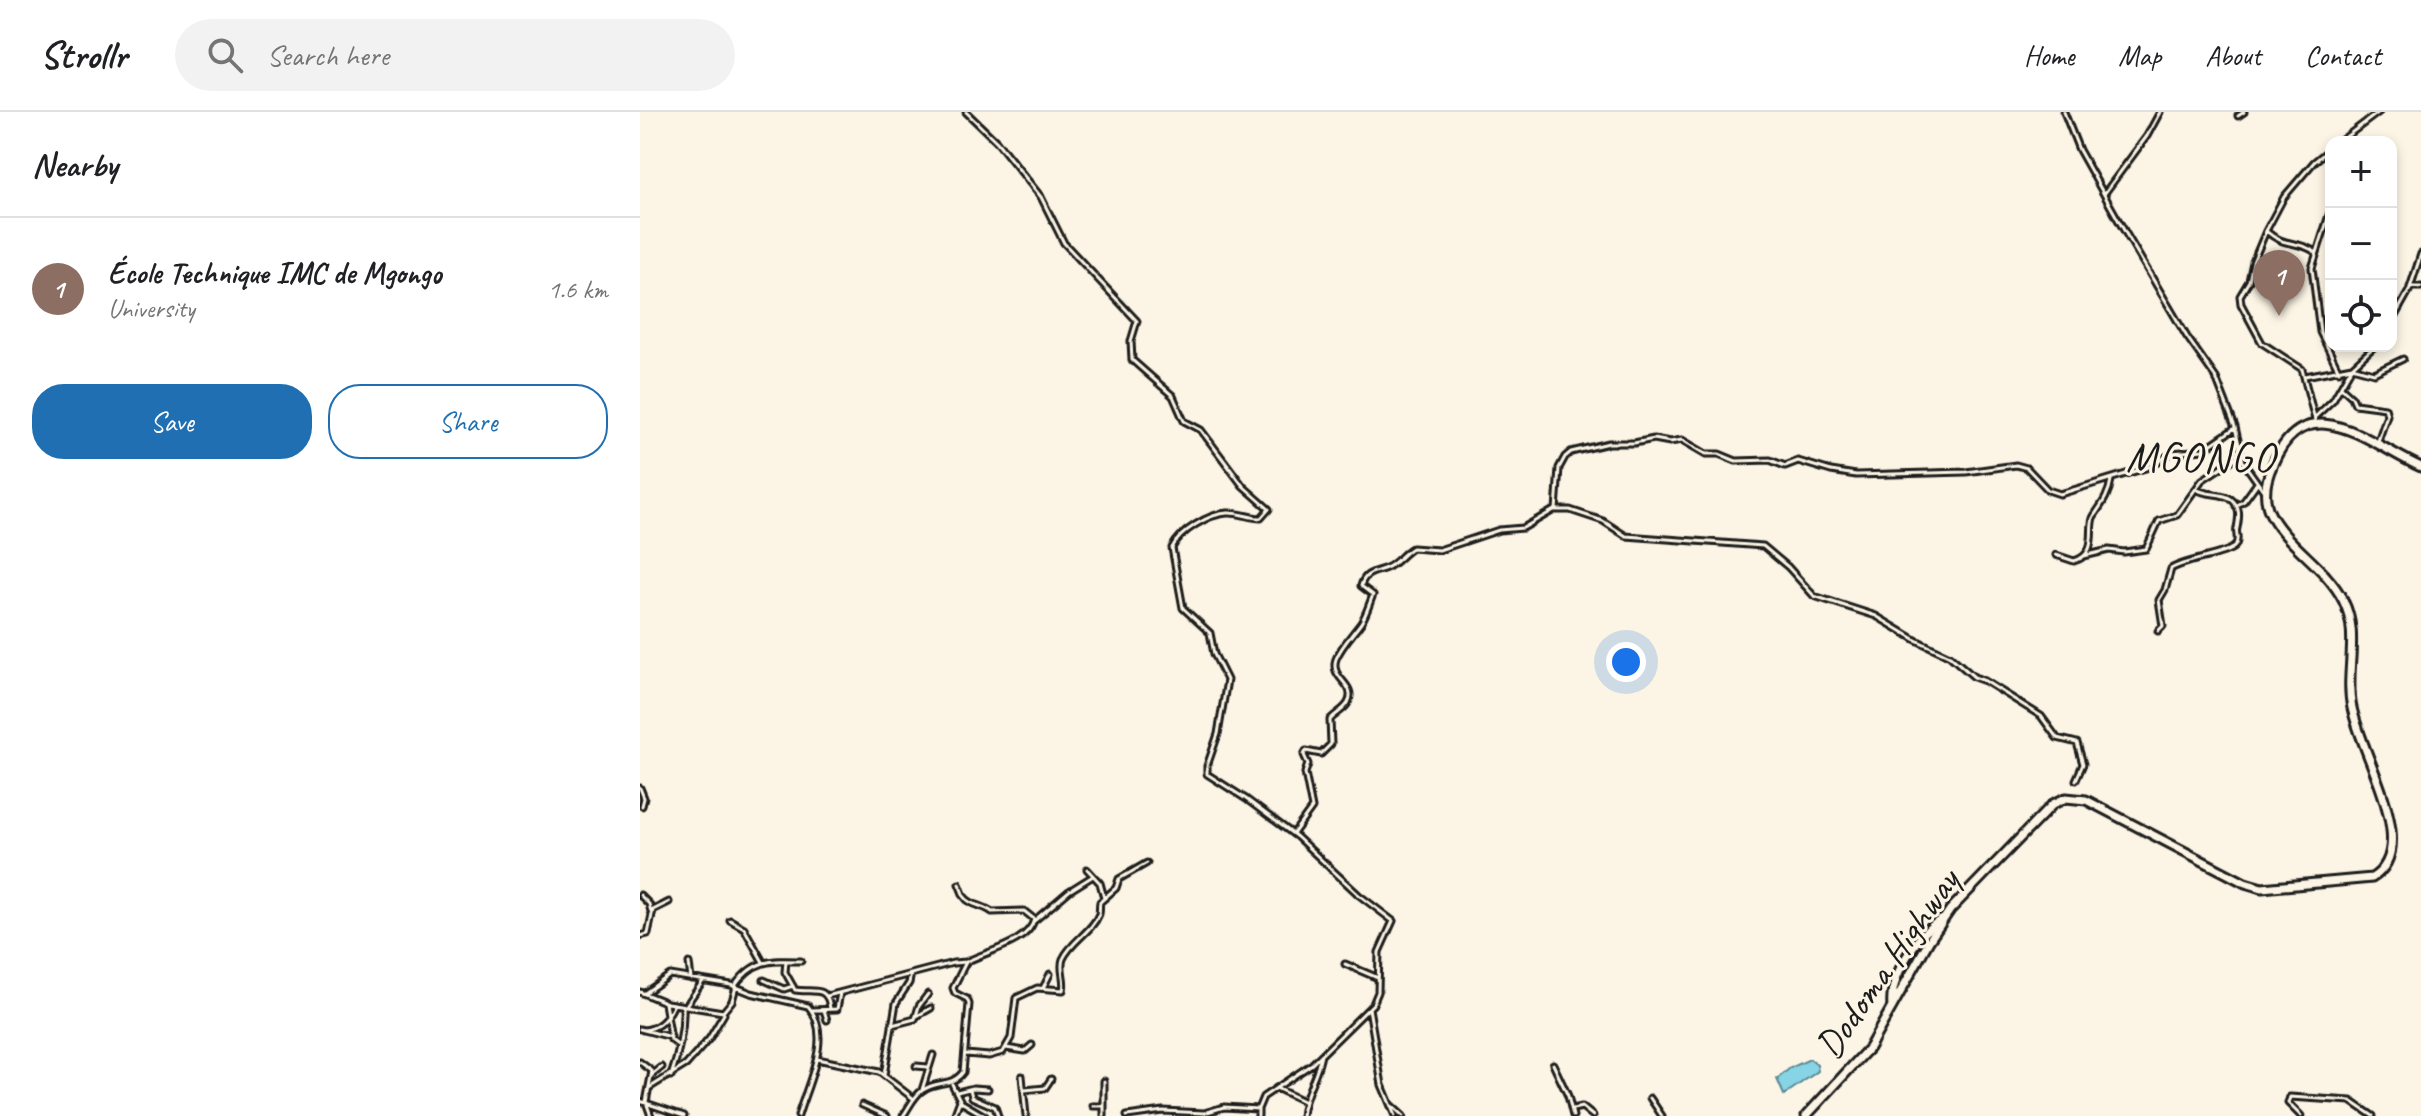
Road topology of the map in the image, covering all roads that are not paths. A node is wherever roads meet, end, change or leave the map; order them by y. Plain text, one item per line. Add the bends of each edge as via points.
1 (966, 112) edge
2 (2064, 112) edge
3 (2160, 112) edge
4 (2244, 112) edge
5 (2379, 112) edge
6 (2238, 116) dead end
7 (2347, 136) edge
8 (2325, 154) edge
9 (2104, 194) junction
10 (2325, 225) edge
11 (2266, 231) junction
12 (2315, 252) junction
13 (2420, 257) edge
14 (2410, 287) junction
15 (2421, 287) edge
16 (2397, 312) edge
17 (2368, 352) edge
18 (2403, 359) dead end
19 (2352, 367) junction
20 (2339, 371) junction
21 (2305, 376) junction
22 (2341, 387) junction
23 (2315, 420) junction
24 (2235, 428) junction
25 (2377, 444) junction
26 (2241, 455) junction
27 (2421, 467) edge
28 (2111, 480) junction
29 (2257, 483) junction
30 (2196, 489) junction
31 (2265, 493) junction
32 (2236, 506) junction
33 (1556, 510) junction
34 (2056, 555) dead end
35 (2084, 556) junction
36 (2158, 631) dead end
37 (2385, 773) dead end
38 (2076, 780) dead end
39 (640, 788) edge
40 (642, 806) dead end
41 (1293, 834) junction
42 (1147, 863) dead end
43 (2396, 868) dead end
44 (1087, 869) dead end
45 (1093, 876) junction
46 (959, 884) dead end
47 (640, 895) edge
48 (1104, 898) junction
49 (669, 902) dead end
50 (651, 912) junction
51 (730, 920) dead end
52 (1034, 921) junction
53 (640, 936) edge
54 (786, 961) junction
55 (801, 961) dead end
56 (763, 962) junction
57 (966, 962) junction
58 (689, 963) dead end
59 (1345, 964) dead end
60 (911, 974) junction
61 (1050, 974) dead end
62 (1378, 978) junction
63 (692, 979) junction
64 (764, 980) dead end
65 (703, 981) junction
66 (793, 986) junction
67 (735, 987) junction
68 (1043, 988) junction
69 (642, 993) edge
70 (840, 993) junction
71 (928, 994) dead end
72 (827, 996) junction
73 (664, 1002) junction
74 (674, 1004) junction
75 (684, 1006) junction
76 (931, 1008) dead end
77 (1369, 1008) junction
78 (812, 1010) junction
79 (827, 1010) junction
80 (725, 1012) junction
81 (668, 1015) junction
82 (916, 1017) junction
83 (827, 1020) dead end
84 (892, 1025) junction
85 (641, 1029) edge
86 (671, 1037) junction
87 (1032, 1045) dead end
88 (679, 1046) junction
89 (1006, 1048) junction
90 (966, 1054) junction
91 (933, 1055) dead end
92 (1321, 1055) junction
93 (816, 1059) junction
94 (640, 1062) edge
95 (1553, 1064) dead end
96 (916, 1066) dead end
97 (662, 1067) dead end
98 (929, 1068) junction
99 (657, 1071) junction
100 (652, 1075) junction
101 (884, 1075) junction
102 (1022, 1076) dead end
103 (668, 1077) junction
104 (1051, 1079) dead end
105 (1104, 1081) dead end
106 (951, 1083) junction
107 (649, 1088) junction
108 (1276, 1088) junction
109 (970, 1089) junction
110 (988, 1089) dead end
111 (922, 1090) junction
112 (1025, 1090) junction
113 (957, 1092) junction
114 (1650, 1098) dead end
115 (914, 1099) junction
116 (960, 1100) junction
117 (640, 1101) edge
118 (1303, 1101) junction
119 (646, 1103) junction
120 (862, 1105) dead end
121 (653, 1106) junction
122 (1093, 1106) dead end
123 (1103, 1106) junction
124 (1392, 1106) junction
125 (1258, 1109) junction
126 (1573, 1109) junction
127 (1174, 1114) edge
128 (650, 1115) edge
129 (684, 1116) edge
130 (798, 1116) edge
131 (887, 1116) edge
132 (903, 1116) edge
133 (954, 1116) edge
134 (985, 1116) edge
135 (998, 1116) edge
136 (1026, 1116) edge
137 (1104, 1116) edge
138 (1127, 1116) edge
139 (1258, 1116) edge
140 (1302, 1116) edge
141 (1395, 1116) edge
142 (1403, 1116) edge
143 (1573, 1116) edge
144 (1593, 1116) edge
145 (1662, 1116) edge
146 (1806, 1116) edge
147 (2301, 1116) edge
148 (2373, 1116) edge

1 - 41 street via 1041,197 1064,243 1137,321 1132,360 1173,396 1184,421 1201,430 1243,486 1269,509 1262,518 1227,513 1207,519 1178,538 1172,552 1183,608 1210,633 1227,680 1207,774
2 - 9 street
3 - 9 street
4 - 6 street
5 - 7 street
8 - 11 street via 2287,193
9 - 24 street via 2216,378
10 - 12 street
11 - 12 street via 2282,243
11 - 21 street via 2241,302 2262,343 2300,367
12 - 20 street via 2312,273 2319,329
13 - 14 street
14 - 15 street
14 - 16 street
17 - 19 street
18 - 19 street via 2374,373
19 - 20 street
19 - 22 street
20 - 21 street
21 - 23 street
22 - 23 street
22 - 25 street via 2355,404 2385,408
23 - 25 highway
23 - 31 highway via 2281,448
24 - 26 street
24 - 28 street via 2203,450 2170,454
25 - 27 highway
26 - 29 street
26 - 30 street
28 - 33 street via 2058,494 2016,465 1856,475 1798,461 1785,466 1770,460 1736,461 1706,454 1682,440 1654,439 1569,453 1559,468
28 - 35 street via 2092,519 2093,540
29 - 31 street
29 - 32 street
30 - 32 street via 2228,497
30 - 35 street via 2176,516 2159,521 2146,549
31 - 37 highway via 2275,522 2343,601 2352,640 2351,707
32 - 36 street via 2240,521 2234,548 2170,571 2159,600 2163,626
33 - 38 street via 1577,511 1626,536 1763,546 1814,596 1884,619 2041,716 2057,738 2077,743 2083,764
33 - 41 street via 1523,528 1499,530 1438,550 1410,549 1365,577 1361,586 1373,595 1369,610 1334,667 1350,697 1330,720 1331,744 1321,754 1304,755 1312,808
34 - 35 street via 2074,561
39 - 40 street
41 - 62 street via 1392,919 1379,952
42 - 48 street via 1120,878
43 - 146 highway, Dodoma Highway via 2372,878 2272,889 2253,886 2093,803 2075,797 2058,802 1963,894 1864,1055
44 - 45 street
45 - 48 street
45 - 52 street
46 - 52 street via 970,902 992,912 1024,911
47 - 50 street
48 - 68 street via 1092,926 1062,962 1064,988
49 - 50 street
50 - 53 street via 648,934
51 - 56 street via 744,928
52 - 57 street via 1027,933
54 - 55 street
54 - 56 street
54 - 66 street
56 - 67 street
57 - 60 street
57 - 90 street via 953,988 969,1004
58 - 63 street
59 - 62 street
60 - 70 street
60 - 84 street
61 - 68 street
62 - 77 street via 1376,999
63 - 65 street
63 - 69 street via 668,975
64 - 66 street via 784,989
65 - 67 street
65 - 75 street
66 - 72 street via 797,992
67 - 78 street
67 - 80 street
68 - 89 street via 1016,998
69 - 73 street
70 - 72 street
70 - 79 street via 837,1008
71 - 82 street
72 - 79 street
73 - 74 street
73 - 81 street
74 - 75 street
74 - 81 street
75 - 80 street
75 - 88 street
76 - 82 street
77 - 92 street
77 - 124 street via 1382,1085
78 - 79 street
78 - 93 street via 818,1034
79 - 83 street
80 - 103 street via 693,1058
81 - 85 street via 652,1028
81 - 86 street
82 - 84 street
84 - 101 street
85 - 86 street
86 - 88 street
87 - 89 street via 1025,1051
88 - 103 street
89 - 90 street via 996,1056
90 - 106 street via 963,1072
91 - 98 street
92 - 108 street
92 - 118 street
93 - 101 street
93 - 130 street
94 - 100 street
95 - 126 street
96 - 98 street
97 - 99 street
98 - 111 street
99 - 100 street
99 - 103 street
100 - 107 street
101 - 115 street
102 - 112 street
103 - 107 street
104 - 112 street via 1045,1088
105 - 123 street
106 - 111 street
106 - 113 street
107 - 119 street
108 - 118 street
108 - 125 street via 1263,1097
109 - 110 street
109 - 113 street
109 - 135 street via 972,1097 995,1107
111 - 115 street
112 - 136 street
113 - 116 street
114 - 145 street
115 - 132 street
116 - 133 street
116 - 134 street
117 - 119 street
118 - 140 street
119 - 121 street
119 - 128 street
120 - 131 street
121 - 128 street
121 - 129 street
122 - 123 street
123 - 137 street
124 - 141 street
124 - 142 street
125 - 127 street via 1224,1107
125 - 139 street
126 - 143 street
126 - 144 street via 1582,1107
127 - 138 street
147 - 148 street via 2289,1104 2290,1097 2351,1101

